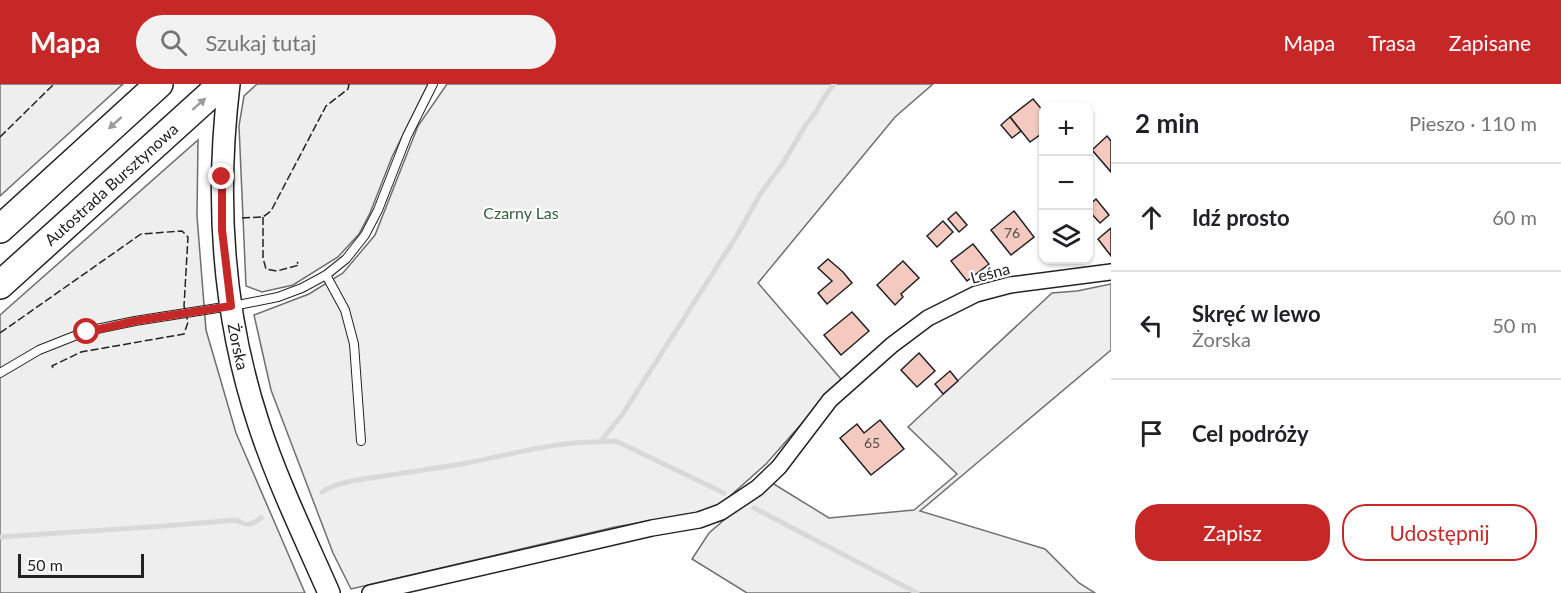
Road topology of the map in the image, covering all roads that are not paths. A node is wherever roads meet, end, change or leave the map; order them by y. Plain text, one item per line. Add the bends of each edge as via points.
1 (159, 84) edge
2 (222, 84) edge
3 (229, 84) edge
4 (433, 84) edge
5 (0, 229) edge
6 (1111, 272) edge
7 (326, 275) junction
8 (0, 285) edge
9 (231, 306) junction
10 (0, 373) edge
11 (362, 441) dead end
12 (329, 593) edge
13 (369, 593) edge

1 -> 5 highway
8 -> 2 highway, Autostrada Bursztynowa
3 - 9 main road, Żorska via 222,230
4 - 7 lane via 365,235 346,259
6 - 13 street, Leśna via 1010,285 976,294 928,318 830,400 778,467 757,488 722,512
7 - 9 lane via 278,297
7 - 11 lane via 345,310 354,344
9 - 10 lane via 87,332 39,350
9 - 12 main road, Żorska via 259,425

